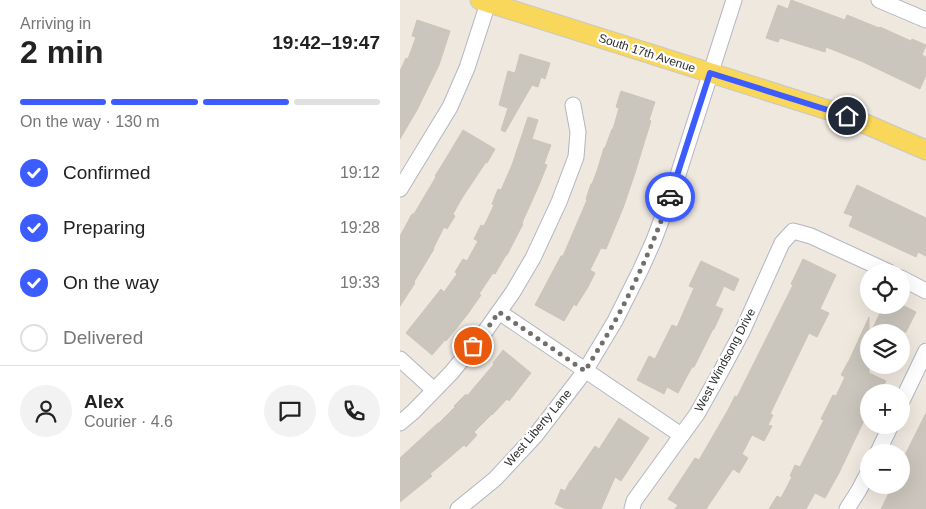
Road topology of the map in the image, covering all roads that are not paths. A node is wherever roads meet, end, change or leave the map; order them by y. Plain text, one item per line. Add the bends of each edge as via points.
1 (734, 0) edge
2 (879, 0) edge
3 (484, 1) edge
4 (926, 20) edge
5 (710, 73) junction
6 (573, 105) dead end
7 (926, 150) edge
8 (400, 189) edge
9 (872, 264) edge
10 (910, 283) edge
11 (926, 291) edge
12 (499, 312) junction
13 (926, 351) edge
14 (400, 359) edge
15 (585, 371) junction
16 (910, 384) edge
17 (434, 390) junction
18 (400, 423) edge
19 (681, 435) junction
20 (860, 488) edge
21 (458, 509) edge
22 (632, 509) edge
23 (847, 509) edge

1 - 5 street, West Liberty Lane
2 - 4 street
3 - 5 main road, South 17th Avenue
3 - 8 street via 467,68 450,107
5 - 7 main road, South 17th Avenue via 847,116
5 - 15 street, West Liberty Lane via 654,240 615,321
6 - 12 street via 578,132 576,157 533,258
9 - 19 street, West Windsong Drive via 793,231 782,243 720,373
10 - 11 street
12 - 15 street
12 - 17 street
13 - 16 street
14 - 17 street
15 - 19 street
15 - 21 street, West Liberty Lane via 535,436 495,479
17 - 18 street
19 - 22 street, West Windsong Drive via 634,501
20 - 23 street

